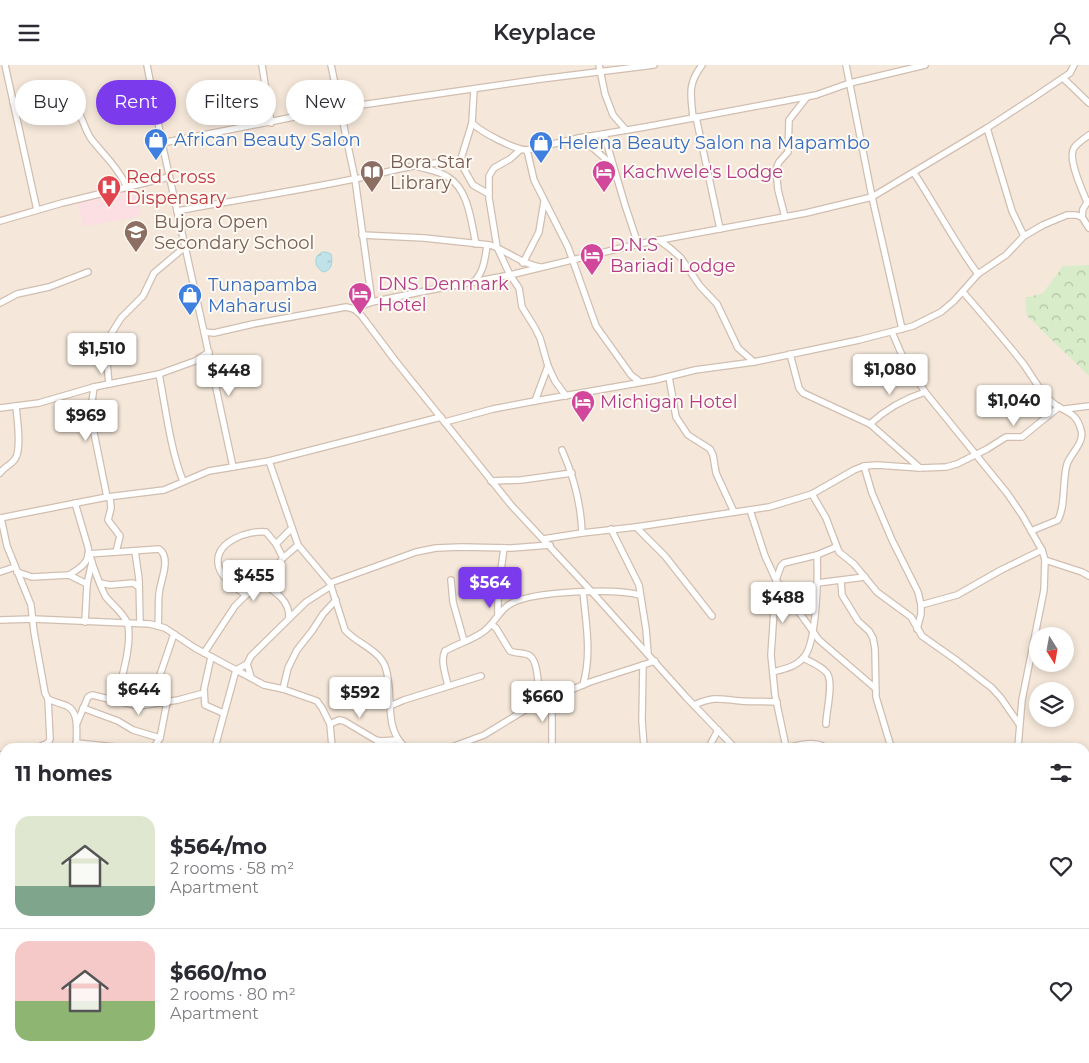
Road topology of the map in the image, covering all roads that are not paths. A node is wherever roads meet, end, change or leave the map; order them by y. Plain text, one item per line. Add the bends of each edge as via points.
1 (5, 65) edge
2 (147, 65) edge
3 (262, 65) edge
4 (331, 65) edge
5 (654, 65) edge
6 (702, 65) edge
7 (846, 65) edge
8 (925, 65) edge
9 (1074, 65) edge
10 (600, 68) edge
11 (1063, 78) junction
12 (264, 80) edge
13 (334, 80) edge
14 (850, 83) junction
15 (474, 89) junction
16 (807, 97) junction
17 (13, 102) junction
18 (1089, 103) edge
19 (364, 105) edge
20 (694, 117) junction
21 (472, 123) junction
22 (260, 125) edge
23 (344, 125) edge
24 (987, 128) junction
25 (626, 130) junction
26 (604, 134) junction
27 (1089, 135) edge
28 (579, 138) junction
29 (162, 143) junction
30 (520, 150) junction
31 (527, 150) junction
32 (460, 162) junction
33 (415, 166) junction
34 (613, 166) junction
35 (914, 173) junction
36 (169, 177) junction
37 (355, 179) junction
38 (127, 187) junction
39 (489, 194) junction
40 (872, 197) junction
41 (1088, 201) edge
42 (544, 202) junction
43 (37, 210) junction
44 (177, 211) junction
45 (784, 217) junction
46 (1082, 217) junction
47 (0, 221) edge
48 (1089, 228) edge
49 (720, 229) junction
50 (362, 235) junction
51 (1024, 236) junction
52 (659, 240) junction
53 (476, 244) junction
54 (638, 244) junction
55 (487, 245) junction
56 (186, 246) junction
57 (497, 247) junction
58 (574, 261) junction
59 (523, 263) junction
60 (544, 268) junction
61 (88, 272) dead end
62 (978, 274) junction
63 (510, 275) junction
64 (474, 282) junction
65 (962, 292) junction
66 (372, 302) junction
67 (0, 303) edge
68 (354, 309) junction
69 (902, 329) junction
70 (204, 332) junction
71 (892, 332) junction
72 (208, 352) junction
73 (790, 354) junction
74 (754, 362) junction
75 (548, 365) junction
76 (159, 374) junction
77 (669, 377) junction
78 (640, 382) junction
79 (109, 385) junction
80 (94, 387) junction
81 (925, 392) junction
82 (566, 396) junction
83 (535, 401) junction
84 (16, 406) junction
85 (1089, 406) edge
86 (1059, 407) junction
87 (0, 408) edge
88 (1065, 409) junction
89 (443, 419) junction
90 (870, 424) junction
91 (1082, 437) junction
92 (1089, 438) edge
93 (562, 450) dead end
94 (975, 455) junction
95 (269, 461) junction
96 (864, 466) junction
97 (233, 467) junction
98 (920, 468) junction
99 (0, 473) edge
100 (572, 473) junction
101 (183, 481) junction
102 (491, 481) junction
103 (812, 494) junction
104 (108, 497) junction
105 (75, 503) junction
106 (750, 510) junction
107 (734, 512) junction
108 (1, 518) edge
109 (636, 527) junction
110 (292, 528) junction
111 (611, 529) junction
112 (1031, 531) junction
113 (582, 533) junction
114 (543, 539) junction
115 (276, 544) junction
116 (298, 545) junction
117 (550, 545) junction
118 (836, 547) junction
119 (504, 548) junction
120 (1042, 550) junction
121 (135, 551) junction
122 (116, 552) junction
123 (88, 554) junction
124 (817, 555) junction
125 (283, 557) junction
126 (1045, 560) junction
127 (92, 561) junction
128 (16, 569) junction
129 (0, 572) edge
130 (69, 575) junction
131 (1089, 576) edge
132 (866, 577) junction
133 (139, 579) junction
134 (451, 580) dead end
135 (776, 580) junction
136 (841, 581) junction
137 (100, 583) junction
138 (133, 583) junction
139 (817, 583) junction
140 (87, 584) junction
141 (263, 584) junction
142 (330, 584) junction
143 (139, 587) junction
144 (583, 592) junction
145 (592, 592) junction
146 (246, 595) junction
147 (640, 595) junction
148 (336, 600) junction
149 (921, 605) junction
150 (498, 615) junction
151 (712, 615) dead end
152 (289, 618) junction
153 (33, 619) junction
154 (0, 620) edge
155 (85, 622) junction
156 (128, 623) junction
157 (140, 623) junction
158 (492, 625) junction
159 (158, 626) junction
160 (813, 629) junction
161 (917, 629) junction
162 (174, 633) junction
163 (464, 641) junction
164 (204, 653) junction
165 (648, 654) junction
166 (211, 657) junction
167 (803, 658) junction
168 (655, 661) junction
169 (247, 664) junction
170 (643, 665) junction
171 (236, 670) junction
172 (773, 672) junction
173 (481, 676) dead end
174 (250, 677) junction
175 (448, 685) junction
176 (583, 685) junction
177 (875, 688) junction
178 (283, 689) junction
179 (204, 693) junction
180 (48, 699) junction
181 (552, 699) junction
182 (116, 701) junction
183 (167, 702) junction
184 (777, 703) junction
185 (150, 704) junction
186 (538, 704) junction
187 (694, 705) junction
188 (390, 706) junction
189 (83, 708) junction
190 (224, 713) junction
191 (76, 725) junction
192 (330, 725) junction
193 (826, 725) dead end
194 (1019, 725) junction
195 (718, 730) junction
196 (160, 738) junction
197 (397, 740) junction
198 (48, 743) edge
199 (76, 743) edge
200 (156, 743) edge
201 (217, 743) edge
202 (332, 743) edge
203 (400, 743) edge
204 (463, 743) edge
205 (552, 743) edge
206 (644, 743) edge
207 (710, 743) edge
208 (730, 743) edge
209 (786, 743) edge
210 (890, 743) edge
211 (1018, 743) edge

1 - 17 street
2 - 29 street
3 - 12 street
4 - 13 street
5 - 10 street
6 - 20 street via 692,82
7 - 14 street
8 - 14 street
9 - 11 street
10 - 15 street
10 - 25 street via 604,94 613,115
11 - 18 street
11 - 24 street
14 - 16 street
14 - 40 street
15 - 19 street
15 - 21 street
16 - 20 street
16 - 45 street via 789,120 788,152 776,169
17 - 38 street via 55,99 71,105 80,115 88,135 117,168
17 - 43 street
20 - 25 street
20 - 49 street
21 - 30 street via 484,133
21 - 32 street
22 - 29 street
23 - 37 street
24 - 35 street
24 - 51 street via 1012,211
25 - 26 street
26 - 28 street
26 - 34 street
27 - 41 street via 1072,153
28 - 31 street
28 - 34 street
29 - 36 street
30 - 31 street
30 - 39 street via 490,172
31 - 42 street via 534,180
32 - 33 street
32 - 39 street via 473,185
33 - 37 street
33 - 53 street via 438,172 457,186 467,205
34 - 54 street
35 - 40 street
35 - 62 street
36 - 38 street
36 - 44 street
37 - 44 street
37 - 50 street
38 - 43 street
39 - 57 street
40 - 45 street
40 - 69 street
41 - 46 street
42 - 58 street
42 - 59 street via 539,231
43 - 47 street
44 - 56 street
45 - 49 street
46 - 48 street
46 - 51 street via 1067,215
49 - 52 street
50 - 53 street
50 - 66 street
51 - 62 street via 1006,255
52 - 54 street
52 - 74 street via 681,258 717,304 738,348
53 - 55 street
54 - 58 street
55 - 57 street
55 - 64 street via 483,268
56 - 70 street
56 - 79 street via 154,273 143,295 121,318 108,339
57 - 59 street
57 - 63 street
58 - 60 street
58 - 78 street via 596,326 631,375
59 - 60 street
60 - 63 street
61 - 67 street via 49,287 17,294
62 - 65 street
63 - 64 street
63 - 75 street via 519,288 522,307 540,338
64 - 66 street
65 - 69 street via 941,312
65 - 86 street
66 - 68 street
68 - 70 street via 346,307 214,333
68 - 89 street
69 - 71 street
70 - 72 street
71 - 73 street
71 - 81 street
72 - 76 street via 187,365
72 - 97 street
73 - 74 street
73 - 90 street via 803,393
74 - 77 street
75 - 82 street
75 - 83 street
76 - 79 street
76 - 101 street via 175,458
77 - 78 street
77 - 107 street via 676,417 688,435 710,449 716,473
78 - 82 street
79 - 80 street
80 - 84 street via 39,403
80 - 104 street via 92,423
81 - 90 street via 882,412
81 - 94 street
82 - 83 street
83 - 89 street
84 - 87 street
84 - 99 street via 18,452 14,461
85 - 88 street
86 - 88 street
86 - 94 street via 1022,437 1006,437
88 - 91 street via 1076,419
89 - 95 street
89 - 102 street
90 - 98 street
91 - 92 street
91 - 112 street via 1067,466 1062,513 1058,520
93 - 100 street
94 - 98 street via 946,467
94 - 112 street via 1007,493
95 - 97 street
95 - 110 street
96 - 98 street
96 - 103 street
96 - 149 street via 872,493 902,563 914,581
97 - 101 street via 209,471
100 - 102 street
100 - 113 street via 580,502
101 - 104 street via 164,490
102 - 114 street
103 - 106 street
103 - 118 street via 826,518
104 - 105 street
104 - 122 street via 111,507 108,521 120,536
105 - 108 street
105 - 123 street
106 - 107 street
106 - 135 street
107 - 109 street
108 - 128 street
109 - 111 street
109 - 151 street via 665,556
110 - 115 street
110 - 116 street
111 - 113 street
111 - 147 street via 639,585
112 - 120 street
113 - 114 street
114 - 117 street
115 - 125 street
115 - 146 street via 266,533 250,533 224,547 219,555 218,565 225,577
116 - 125 street
116 - 142 street
117 - 119 street
117 - 145 street
118 - 124 street
118 - 132 street
119 - 142 street via 461,547 416,552
119 - 150 street
120 - 126 street
120 - 149 street via 957,595
121 - 122 street
121 - 133 street
121 - 159 street via 159,549 163,552
122 - 123 street
123 - 127 street
123 - 130 street via 83,566
124 - 135 street via 784,563
124 - 139 street
125 - 141 street
126 - 131 street
126 - 194 street via 1044,590
127 - 137 street
127 - 140 street
128 - 129 street
128 - 130 street via 32,577
128 - 153 street via 32,605
130 - 140 street
132 - 136 street
132 - 161 street via 883,598 911,617
133 - 138 street
133 - 143 street
134 - 163 street
135 - 160 street
135 - 172 street
136 - 139 street
136 - 177 street via 842,595 873,638
137 - 138 street
137 - 156 street via 106,597
138 - 143 street
139 - 160 street
140 - 155 street
141 - 146 street
141 - 152 street via 283,600 288,607
142 - 148 street
142 - 152 street
143 - 157 street
144 - 145 street
144 - 150 street via 522,599 511,603
144 - 176 street via 589,652
145 - 147 street via 623,591
145 - 165 street
146 - 164 street
147 - 165 street
148 - 178 street via 297,650
148 - 188 street via 349,635 384,664
149 - 161 street
150 - 158 street
152 - 169 street
153 - 154 street
153 - 155 street
153 - 180 street
155 - 156 street
156 - 157 street
156 - 182 street via 125,661
157 - 159 street
158 - 163 street
158 - 186 street via 510,651 530,655 533,659 538,681
159 - 162 street
160 - 167 street
160 - 177 street via 825,646
161 - 194 street via 992,688
162 - 164 street
162 - 185 street
163 - 175 street via 445,651 443,656
164 - 166 street
165 - 168 street
166 - 171 street
166 - 179 street
167 - 172 street via 797,664
167 - 193 street via 819,667 829,678
168 - 170 street
168 - 187 street
169 - 171 street
169 - 174 street
170 - 176 street
170 - 206 street
171 - 174 street
171 - 190 street
172 - 184 street
173 - 175 street
174 - 178 street via 264,685
175 - 188 street
176 - 181 street
177 - 210 street
178 - 192 street via 316,701
179 - 183 street
179 - 190 street via 204,705
180 - 191 street via 70,707
180 - 198 street
181 - 186 street
181 - 205 street
182 - 185 street via 140,706
182 - 189 street via 92,695
183 - 185 street
183 - 196 street
184 - 187 street via 723,698 708,699
184 - 209 street
186 - 204 street via 484,735
187 - 195 street
188 - 197 street
189 - 191 street
189 - 196 street via 132,730
190 - 201 street
191 - 199 street
192 - 197 street via 344,721 376,740
192 - 202 street
194 - 211 street
195 - 207 street
195 - 208 street
196 - 200 street
197 - 203 street

